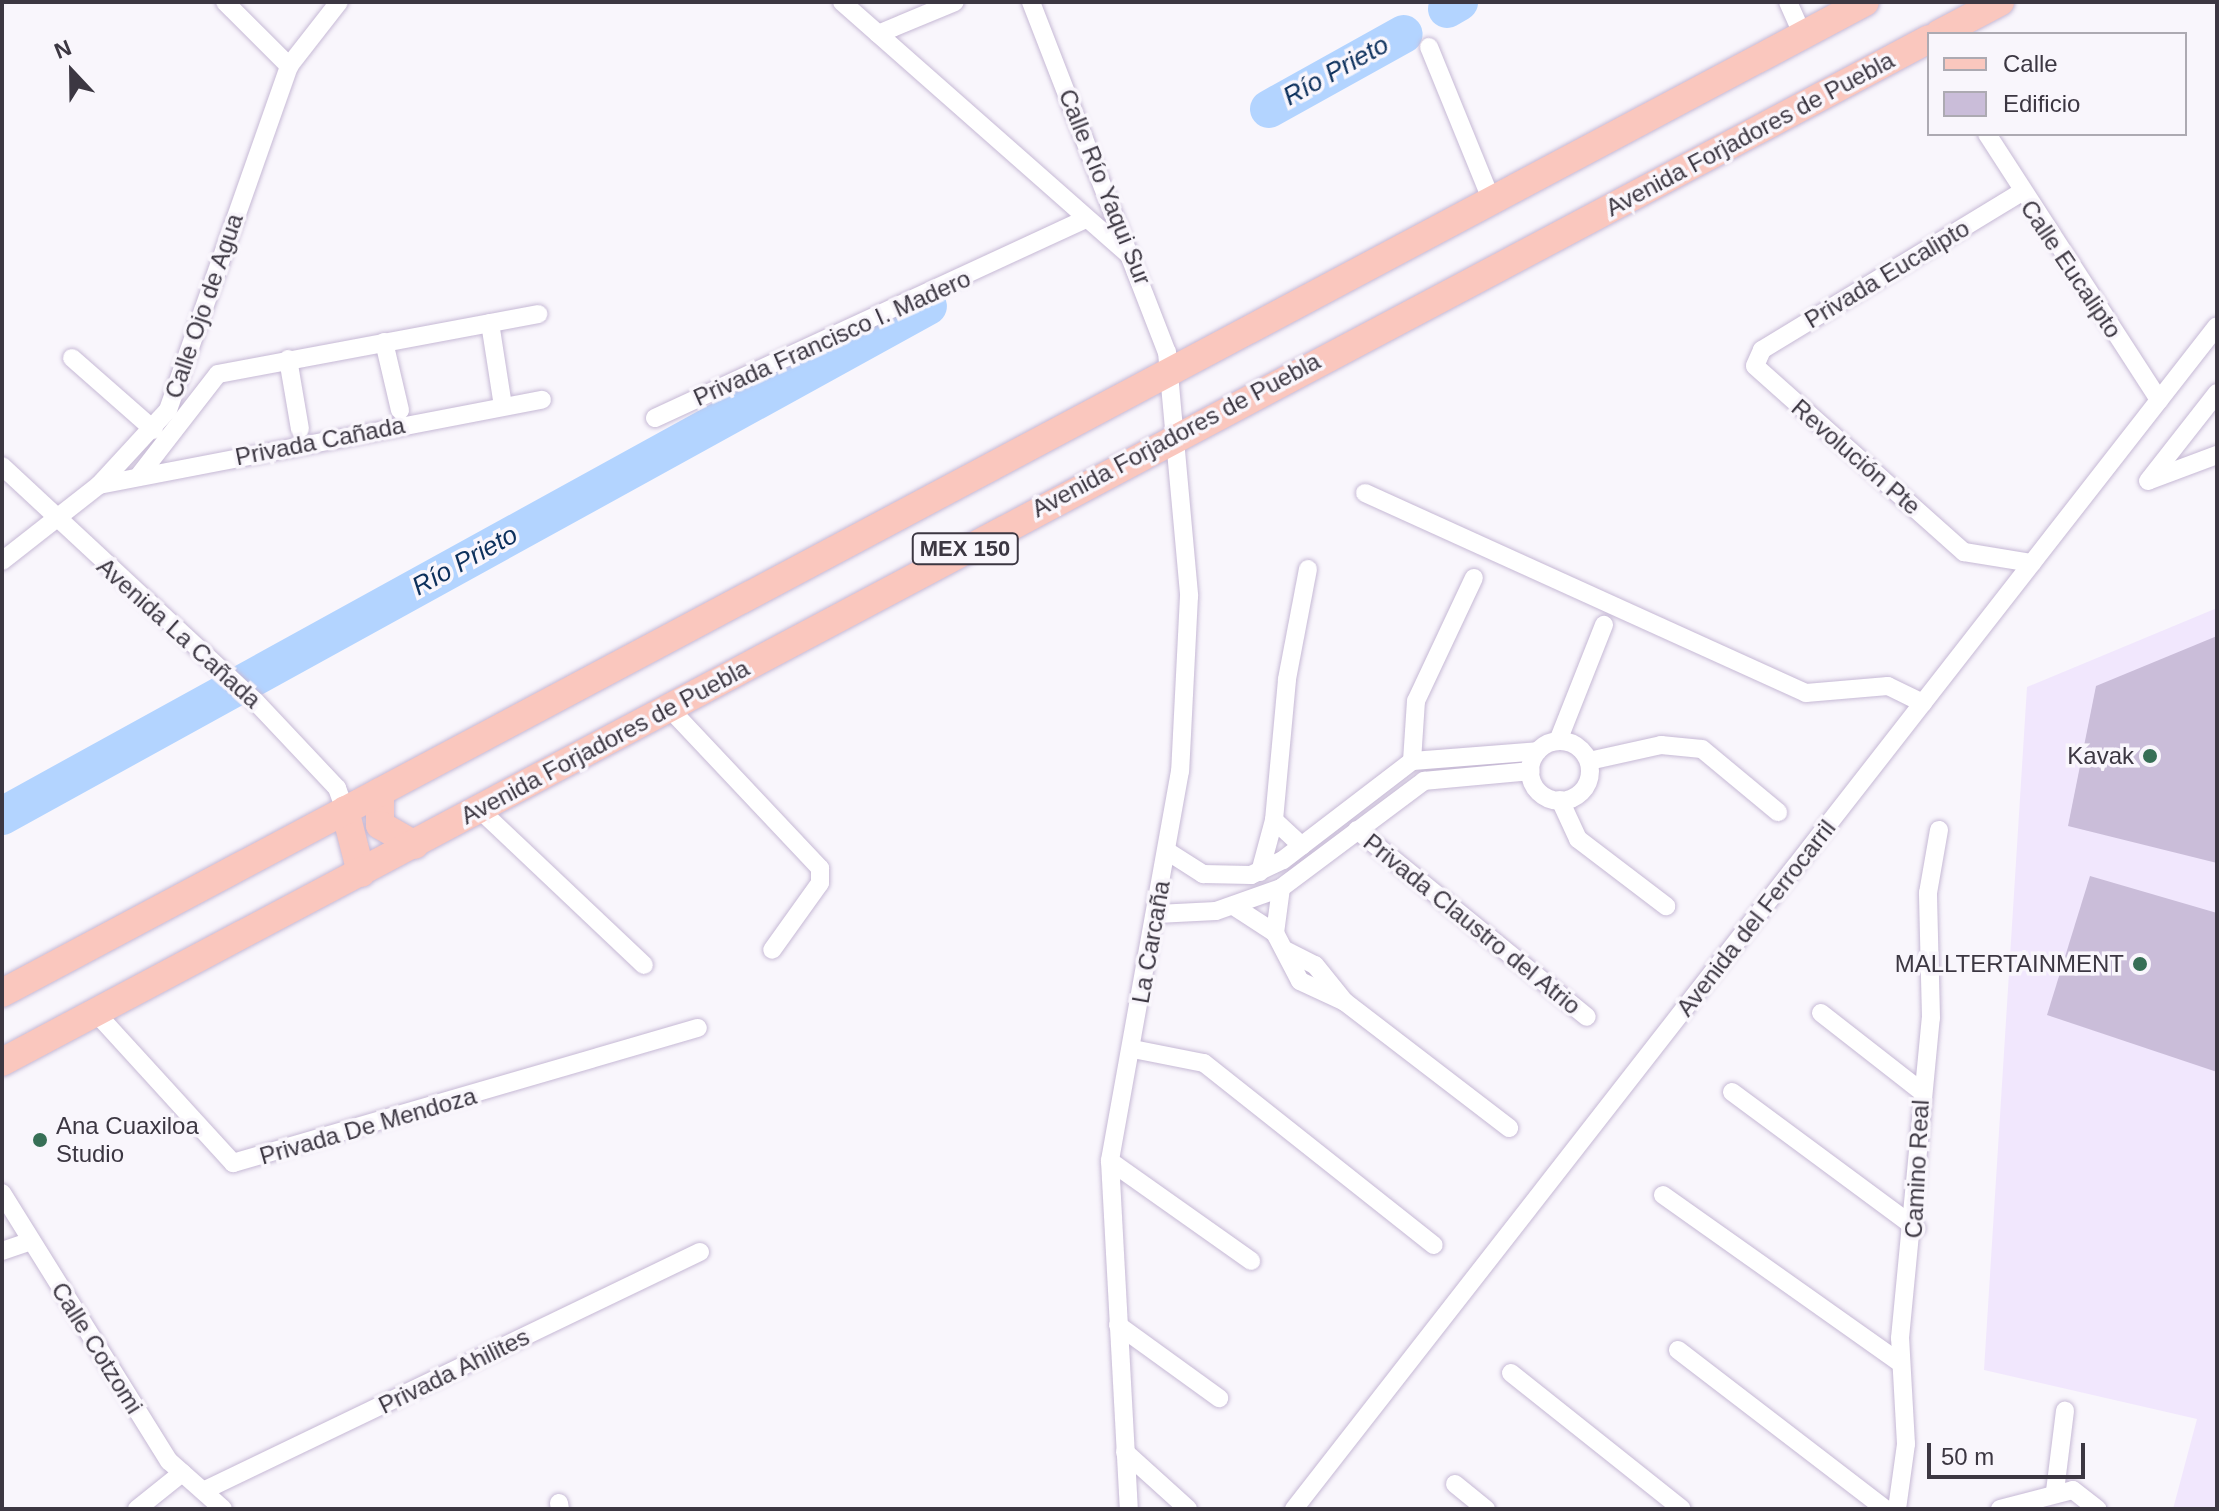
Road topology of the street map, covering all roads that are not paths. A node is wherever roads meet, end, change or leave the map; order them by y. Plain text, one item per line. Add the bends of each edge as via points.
1 (225, 2) edge
2 (339, 2) edge
3 (842, 2) edge
4 (955, 2) edge
5 (1031, 2) edge
6 (1788, 2) edge
7 (1865, 2) edge
8 (1989, 5) edge
9 (1942, 32) edge
10 (878, 34) junction
11 (1803, 35) junction
12 (1927, 40) edge
13 (1429, 47) dead end
14 (289, 66) junction
15 (1988, 136) edge
16 (2020, 193) junction
17 (1492, 201) junction
18 (1084, 220) junction
19 (1131, 257) junction
20 (538, 314) dead end
21 (490, 323) junction
22 (2217, 326) edge
23 (384, 342) junction
24 (72, 358) dead end
25 (1756, 358) joint
26 (288, 359) junction
27 (1169, 375) junction
28 (2217, 393) edge
29 (542, 400) dead end
30 (2159, 400) junction
31 (503, 406) junction
32 (400, 410) dead end
33 (655, 418) dead end
34 (300, 429) dead end
35 (154, 430) junction
36 (1174, 435) junction
37 (2217, 455) edge
38 (2, 466) edge
39 (138, 477) junction
40 (99, 485) junction
41 (1365, 493) dead end
42 (53, 519) junction
43 (2, 561) edge
44 (2032, 563) junction
45 (1308, 569) dead end
46 (1474, 578) dead end
47 (1604, 625) dead end
48 (1923, 703) junction
49 (670, 709) junction
50 (1558, 741) junction
51 (1538, 751) junction
52 (1412, 761) junction
53 (1589, 761) junction
54 (1531, 771) junction
55 (380, 792) junction
56 (1560, 800) junction
57 (479, 809) junction
58 (345, 810) junction
59 (1778, 812) dead end
60 (1274, 820) junction
61 (1357, 830) junction
62 (1939, 830) dead end
63 (415, 845) junction
64 (1302, 846) junction
65 (1167, 851) junction
66 (1260, 872) junction
67 (361, 873) junction
68 (1281, 888) junction
69 (1666, 906) dead end
70 (1235, 907) junction
71 (1157, 914) junction
72 (1275, 933) junction
73 (772, 950) dead end
74 (644, 965) dead end
75 (2, 993) edge
76 (1821, 1013) dead end
77 (97, 1014) junction
78 (1587, 1017) dead end
79 (698, 1028) dead end
80 (1133, 1049) junction
81 (2, 1062) edge
82 (1921, 1091) junction
83 (1732, 1092) dead end
84 (1509, 1128) dead end
85 (1110, 1161) junction
86 (2, 1193) edge
87 (1663, 1195) dead end
88 (1916, 1228) junction
89 (31, 1241) junction
90 (1434, 1245) dead end
91 (2, 1251) edge
92 (700, 1252) dead end
93 (1251, 1261) dead end
94 (1118, 1325) junction
95 (1678, 1350) dead end
96 (1900, 1363) junction
97 (1511, 1373) dead end
98 (1219, 1398) dead end
99 (2065, 1411) dead end
100 (1125, 1452) junction
101 (182, 1473) junction
102 (1455, 1484) dead end
103 (207, 1489) junction
104 (2055, 1491) junction
105 (137, 1509) edge
106 (223, 1509) edge
107 (1129, 1509) edge
108 (1188, 1509) edge
109 (1294, 1509) edge
110 (1486, 1509) edge
111 (1682, 1509) edge
112 (1885, 1509) edge
113 (1897, 1509) edge
114 (2000, 1509) edge
115 (2097, 1509) edge

1 - 14 street
2 - 14 street, Calle Ojo de Agua
3 - 10 street
4 - 10 street
5 - 19 street, Calle Río Yaqui Sur
6 - 11 street
7 - 11 main road, MEX 150
8 - 9 main road
10 - 18 street
11 - 17 main road, MEX 150
12 - 36 main road, Avenida Forjadores de Puebla / MEX 150
13 - 17 street
14 - 35 street, Calle Ojo de Agua via 168,410
15 - 16 street, Calle Eucalipto
16 - 25 street, Privada Eucalipto
16 - 30 street, Calle Eucalipto
17 - 27 main road, MEX 150
18 - 19 street
18 - 33 street, Privada Francisco I. Madero
19 - 27 street, Calle Río Yaqui Sur via 1158,320
20 - 21 street
21 - 23 street
21 - 31 street
22 - 30 street, Avenida del Ferrocarril
23 - 26 street
23 - 32 street
24 - 35 street
25 - 44 street, Revolución Pte via 1759,373 1964,552
26 - 34 street
26 - 39 street via 218,374
27 - 36 street, La Carcaña
27 - 55 main road, MEX 150
28 - 37 street via 2148,481
29 - 31 street, Privada Cañada
30 - 44 street, Avenida del Ferrocarril
31 - 39 street, Privada Cañada
35 - 40 street, Calle Ojo de Agua
36 - 49 main road, Avenida Forjadores de Puebla / MEX 150
36 - 65 street, La Carcaña via 1189,596
38 - 42 street, Avenida La Cañada
39 - 40 street, Privada Cañada
40 - 42 street, Calle Ojo de Agua
41 - 48 street via 1806,693 1888,686
42 - 43 street, Calle Ojo de Agua
42 - 58 street, Avenida La Cañada via 255,701 337,788
44 - 48 street, Avenida del Ferrocarril
45 - 60 street via 1287,679
46 - 52 street via 1416,701
47 - 50 street
48 - 109 street, Avenida del Ferrocarril
49 - 57 main road, Avenida Forjadores de Puebla / MEX 150
49 - 73 street via 820,868 820,883
50 - 51 street
50 - 53 street via 1577,746
51 - 52 street
51 - 54 street
52 - 64 street
53 - 56 street via 1584,788
53 - 59 street via 1661,745 1702,749
54 - 56 street via 1536,788
54 - 61 street via 1424,781
55 - 58 main road, MEX 150
55 - 63 main road via 380,825
56 - 69 street via 1578,839
57 - 63 main road, Avenida Forjadores de Puebla / MEX 150
57 - 74 street
58 - 67 main road
58 - 75 main road, MEX 150
60 - 64 street
60 - 66 street
61 - 68 street
61 - 78 street, Privada Claustro del Atrio
62 - 82 street, Camino Real via 1928,893 1932,980
63 - 67 main road, Avenida Forjadores de Puebla / MEX 150
64 - 66 street
65 - 66 street via 1216,877
65 - 71 street, La Carcaña
67 - 77 main road, Avenida Forjadores de Puebla / MEX 150
68 - 70 street
68 - 72 street
70 - 71 street
70 - 72 street
71 - 80 street, La Carcaña
72 - 84 street via 1287,951 1327,975 1345,1002
76 - 82 street
77 - 79 street, Privada De Mendoza via 233,1163
77 - 81 main road, Avenida Forjadores de Puebla / MEX 150
80 - 85 street, La Carcaña
80 - 90 street via 1204,1063
82 - 88 street, Camino Real
83 - 88 street
85 - 93 street
85 - 94 street, La Carcaña
86 - 89 street, Calle Cotzomi
87 - 96 street
88 - 96 street, Camino Real
89 - 91 street
89 - 101 street, Calle Cotzomi
92 - 103 street, Privada Ahilites
94 - 98 street
94 - 100 street, La Carcaña
95 - 112 street
96 - 113 street, Camino Real via 1906,1444
97 - 111 street
99 - 104 street
100 - 107 street, La Carcaña
100 - 108 street
101 - 103 street, Calle Cotzomi
101 - 105 street
102 - 110 street
103 - 106 street, Calle Cotzomi
104 - 114 street
104 - 115 street via 2087,1496

